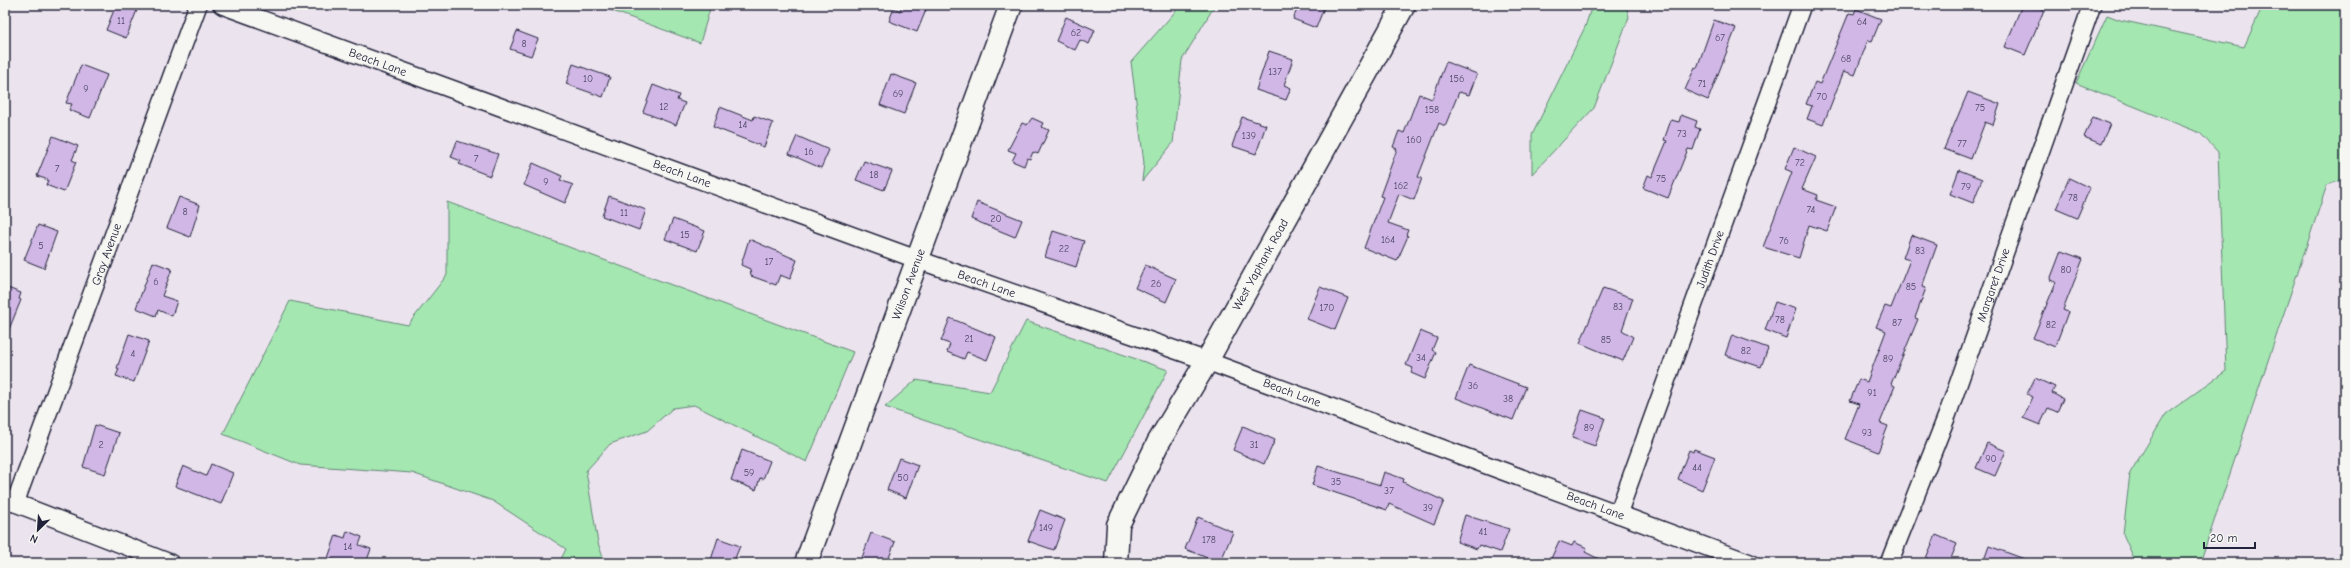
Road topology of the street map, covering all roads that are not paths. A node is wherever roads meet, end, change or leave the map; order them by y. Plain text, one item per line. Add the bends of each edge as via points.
1 (198, 5) edge
2 (222, 5) edge
3 (1011, 5) edge
4 (1404, 5) edge
5 (1802, 5) edge
6 (2092, 5) edge
7 (916, 259) junction
8 (1207, 361) junction
9 (10, 501) edge
10 (1618, 514) junction
11 (160, 561) edge
12 (806, 563) edge
13 (1116, 563) edge
14 (1750, 563) edge
15 (1889, 563) edge

1 - 9 street, Gray Avenue
2 - 7 street, Beach Lane
3 - 7 street, Wilson Avenue
4 - 8 street, West Yaphank Road
5 - 10 street, Judith Drive
6 - 15 street, Margaret Drive via 1948,413
7 - 8 street, Beach Lane
7 - 12 street, Wilson Avenue
8 - 10 street, Beach Lane
8 - 13 street, West Yaphank Road via 1158,443 1118,525
9 - 11 street
10 - 14 street, Beach Lane

